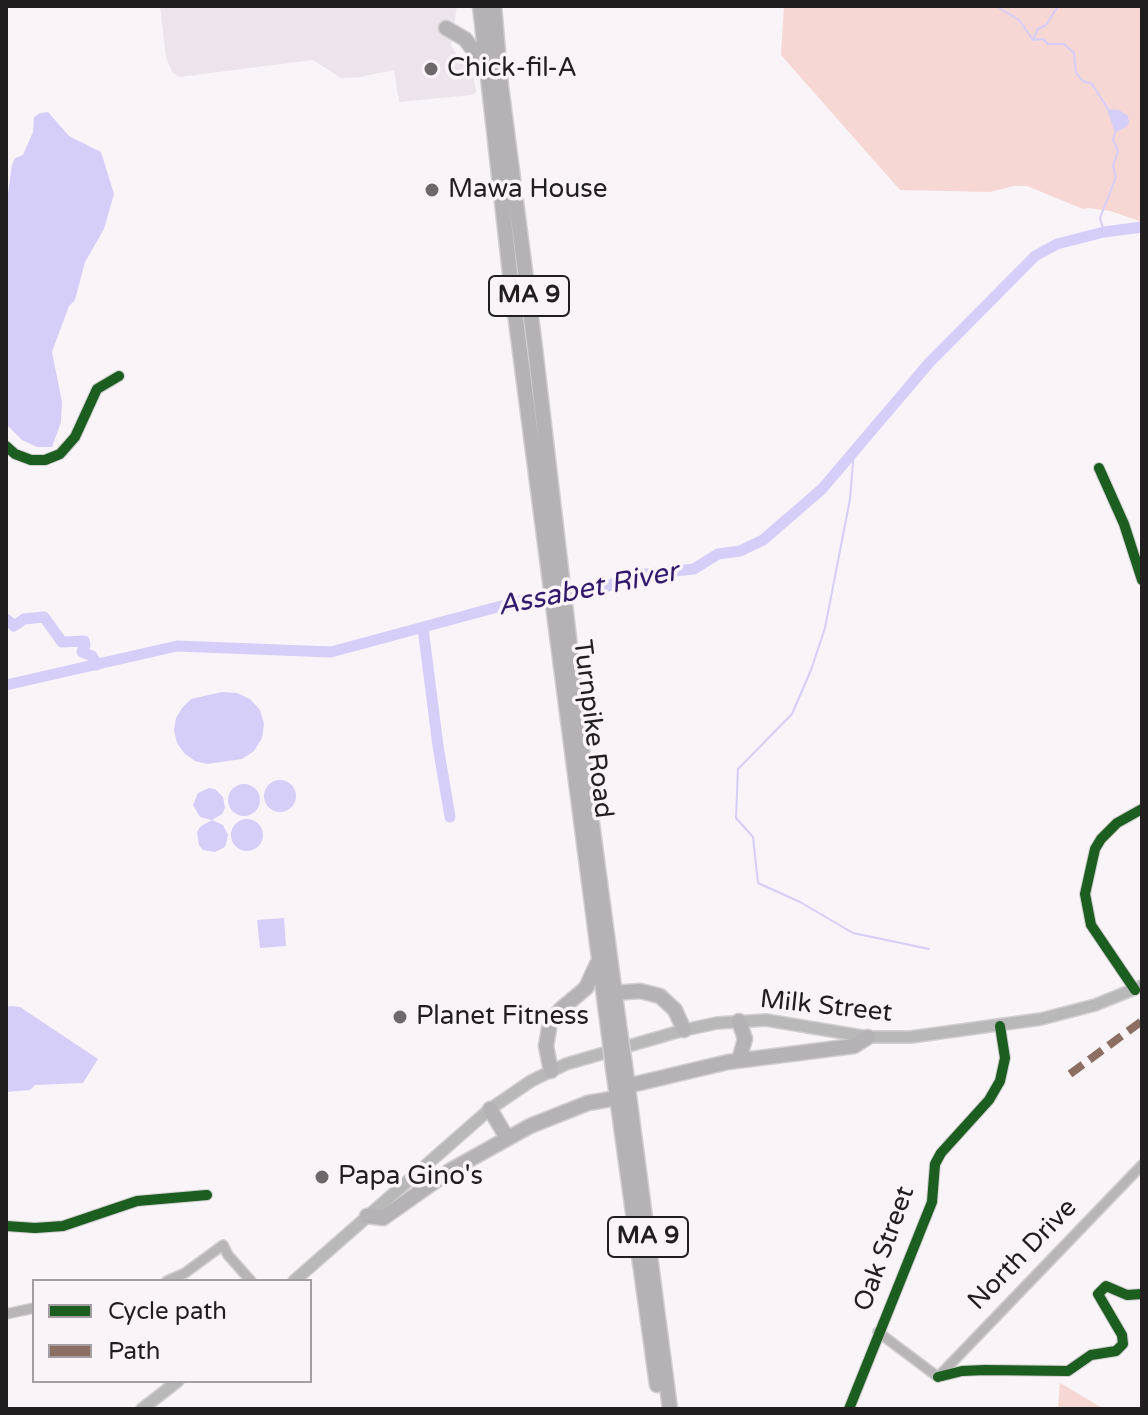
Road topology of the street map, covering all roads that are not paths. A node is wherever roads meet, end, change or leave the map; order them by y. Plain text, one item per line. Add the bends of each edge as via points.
1 (480, 6) edge
2 (494, 6) edge
3 (446, 28) dead end
4 (485, 64) junction
5 (119, 376) dead end
6 (6, 446) edge
7 (1099, 468) dead end
8 (1142, 580) edge
9 (557, 595) junction
10 (1142, 809) edge
11 (598, 956) junction
12 (1139, 988) edge
13 (615, 993) junction
14 (573, 1001) junction
15 (606, 1013) junction
16 (739, 1021) junction
17 (1000, 1026) junction
18 (684, 1030) junction
19 (615, 1034) junction
20 (868, 1037) junction
21 (739, 1060) junction
22 (551, 1071) junction
23 (622, 1092) junction
24 (490, 1109) junction
25 (507, 1138) junction
26 (1142, 1165) edge
27 (207, 1195) dead end
28 (367, 1216) junction
29 (6, 1226) edge
30 (174, 1279) edge
31 (249, 1279) edge
32 (296, 1279) edge
33 (1142, 1294) edge
34 (32, 1308) edge
35 (6, 1314) edge
36 (878, 1332) junction
37 (938, 1377) junction
38 (175, 1383) edge
39 (142, 1409) edge
40 (660, 1409) edge
41 (670, 1409) edge
42 (849, 1409) edge

1 - 4 highway, Turnpike Road / MA 9
2 - 9 highway, Turnpike Road / MA 9
3 - 4 highway via 465,39
4 - 9 highway, Turnpike Road / MA 9
5 - 6 street via 97,389 75,437 60,454 31,460
7 - 8 street
9 - 11 highway, Turnpike Road / MA 9
9 - 13 highway, Turnpike Road / MA 9
10 - 12 street via 1101,839 1085,894 1091,925
11 - 14 highway via 590,982
11 - 15 highway, Turnpike Road / MA 9
12 - 17 main road, Milk Street via 1081,1009
13 - 18 highway via 660,996 675,1010
13 - 19 highway, Turnpike Road / MA 9
14 - 15 highway via 592,1001
14 - 22 highway via 557,1013 547,1031
15 - 19 highway, Turnpike Road / MA 9
16 - 18 main road, Milk Street
16 - 20 main road, Milk Street via 779,1021
16 - 21 highway via 745,1039
17 - 20 main road, Milk Street
17 - 36 street, Oak Street via 1005,1058 1000,1081 935,1164 932,1202
18 - 22 main road, Milk Street
19 - 23 highway, Turnpike Road / MA 9, bridge
20 - 21 highway via 854,1046
21 - 23 highway
22 - 24 main road, Milk Street
23 - 25 highway
23 - 40 highway, Turnpike Road / MA 9
23 - 41 highway, Turnpike Road / MA 9
24 - 25 highway
24 - 28 main road, Milk Street
25 - 28 highway via 383,1218
26 - 37 street, North Drive
27 - 29 street via 137,1201 63,1226
28 - 32 main road, Milk Street
30 - 31 street via 223,1245
33 - 37 street via 1127,1295 1106,1286 1098,1294 1123,1344 1116,1351 1091,1355 1068,1371 962,1371
34 - 35 street
36 - 37 street
36 - 42 street, Oak Street
38 - 39 main road

